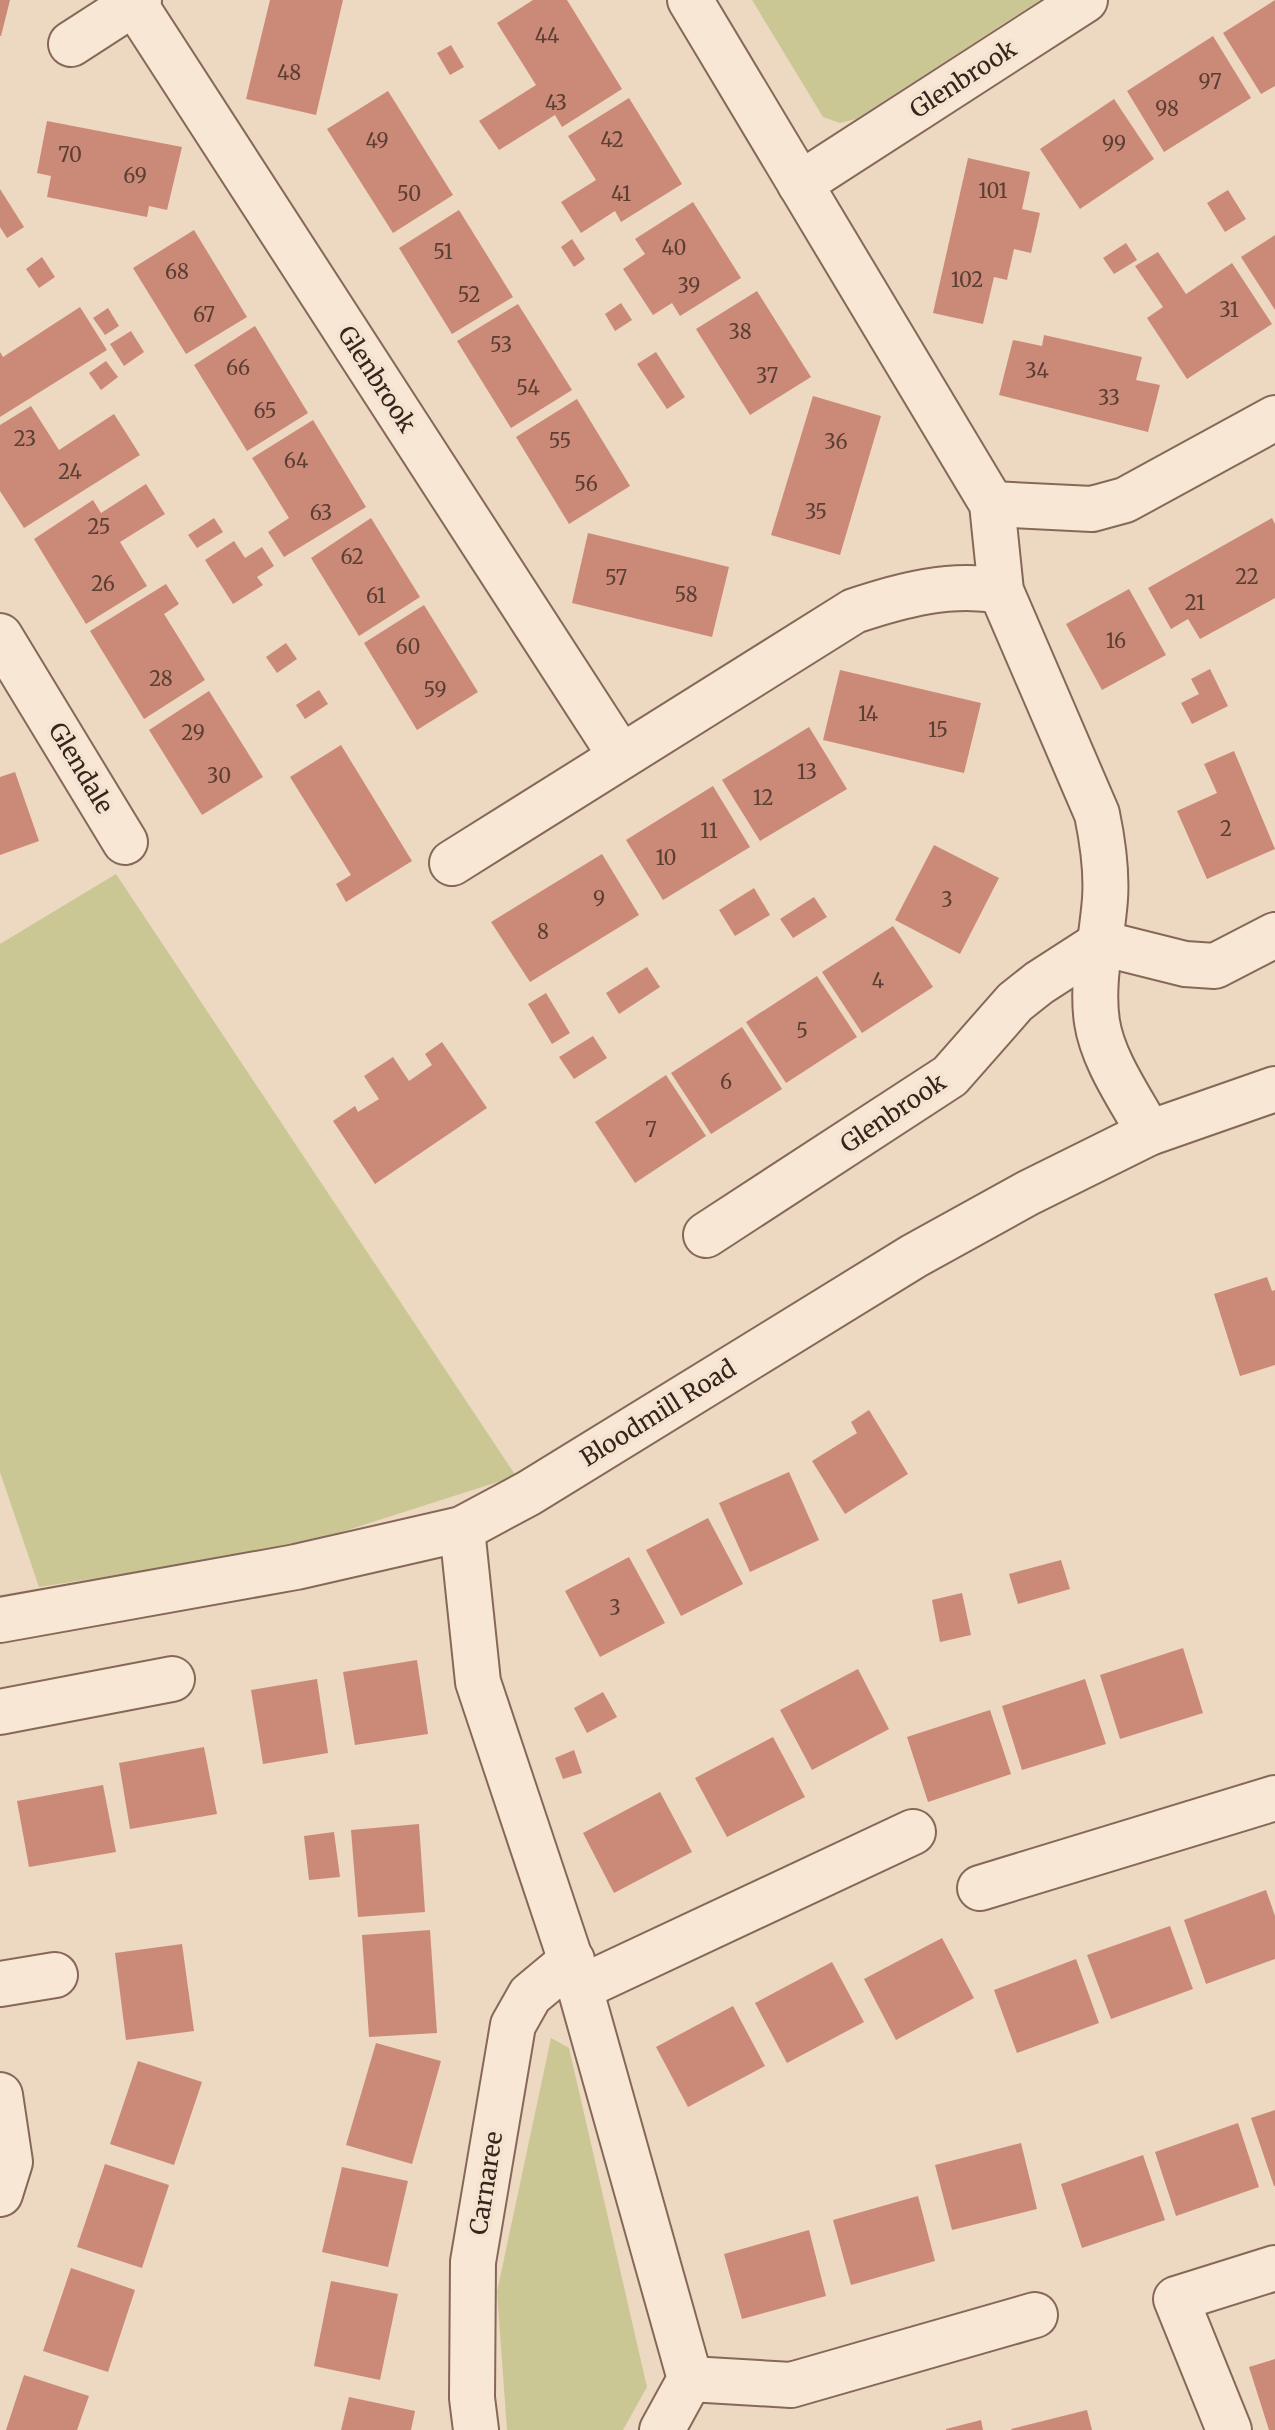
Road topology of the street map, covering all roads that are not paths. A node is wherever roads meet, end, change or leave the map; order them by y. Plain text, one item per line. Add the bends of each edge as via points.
1 (690, 0) edge
2 (1085, 0) edge
3 (136, 2) edge
4 (71, 44) dead end
5 (800, 184) junction
6 (1275, 418) edge
7 (992, 504) junction
8 (1001, 591) junction
9 (0, 636) edge
10 (18, 700) edge
11 (620, 755) junction
12 (125, 842) dead end
13 (452, 863) dead end
14 (1275, 935) edge
15 (1101, 943) junction
16 (1275, 1089) edge
17 (1149, 1133) junction
18 (706, 1235) dead end
19 (462, 1529) junction
20 (0, 1620) edge
21 (172, 1679) dead end
22 (0, 1712) edge
23 (1275, 1798) edge
24 (913, 1832) dead end
25 (980, 1888) dead end
26 (576, 1974) junction
27 (55, 1975) dead end
28 (0, 1984) edge
29 (0, 2095) edge
30 (0, 2194) edge
31 (1275, 2268) edge
32 (1035, 2315) dead end
33 (690, 2379) junction
34 (476, 2430) edge
35 (662, 2430) edge
36 (1229, 2430) edge

1 - 5 street
2 - 5 street, Glenbrook
3 - 4 street, Glenbrook
3 - 11 street, Glenbrook
5 - 7 street
6 - 7 street via 1125,500 1080,509
7 - 8 street
8 - 11 street via 943,589 854,611
8 - 15 street via 1097,814 1105,851
9 - 10 street, Glendale
10 - 12 street, Glendale
11 - 13 street
14 - 15 street via 1215,966
15 - 17 street via 1097,1024
15 - 18 street, Glenbrook via 1015,1002 939,1084
16 - 17 street, Bloodmill Road
17 - 19 street, Bloodmill Road via 914,1256
19 - 20 street, Bloodmill Road via 296,1567
19 - 26 street via 478,1682
21 - 22 street
23 - 25 street
24 - 26 street, Carnaree
26 - 33 street
26 - 34 street, Carnaree via 530,1995 513,2025 473,2262
27 - 28 street
29 - 30 street via 10,2162
31 - 36 street via 1176,2299
32 - 33 street via 791,2385
33 - 35 street

